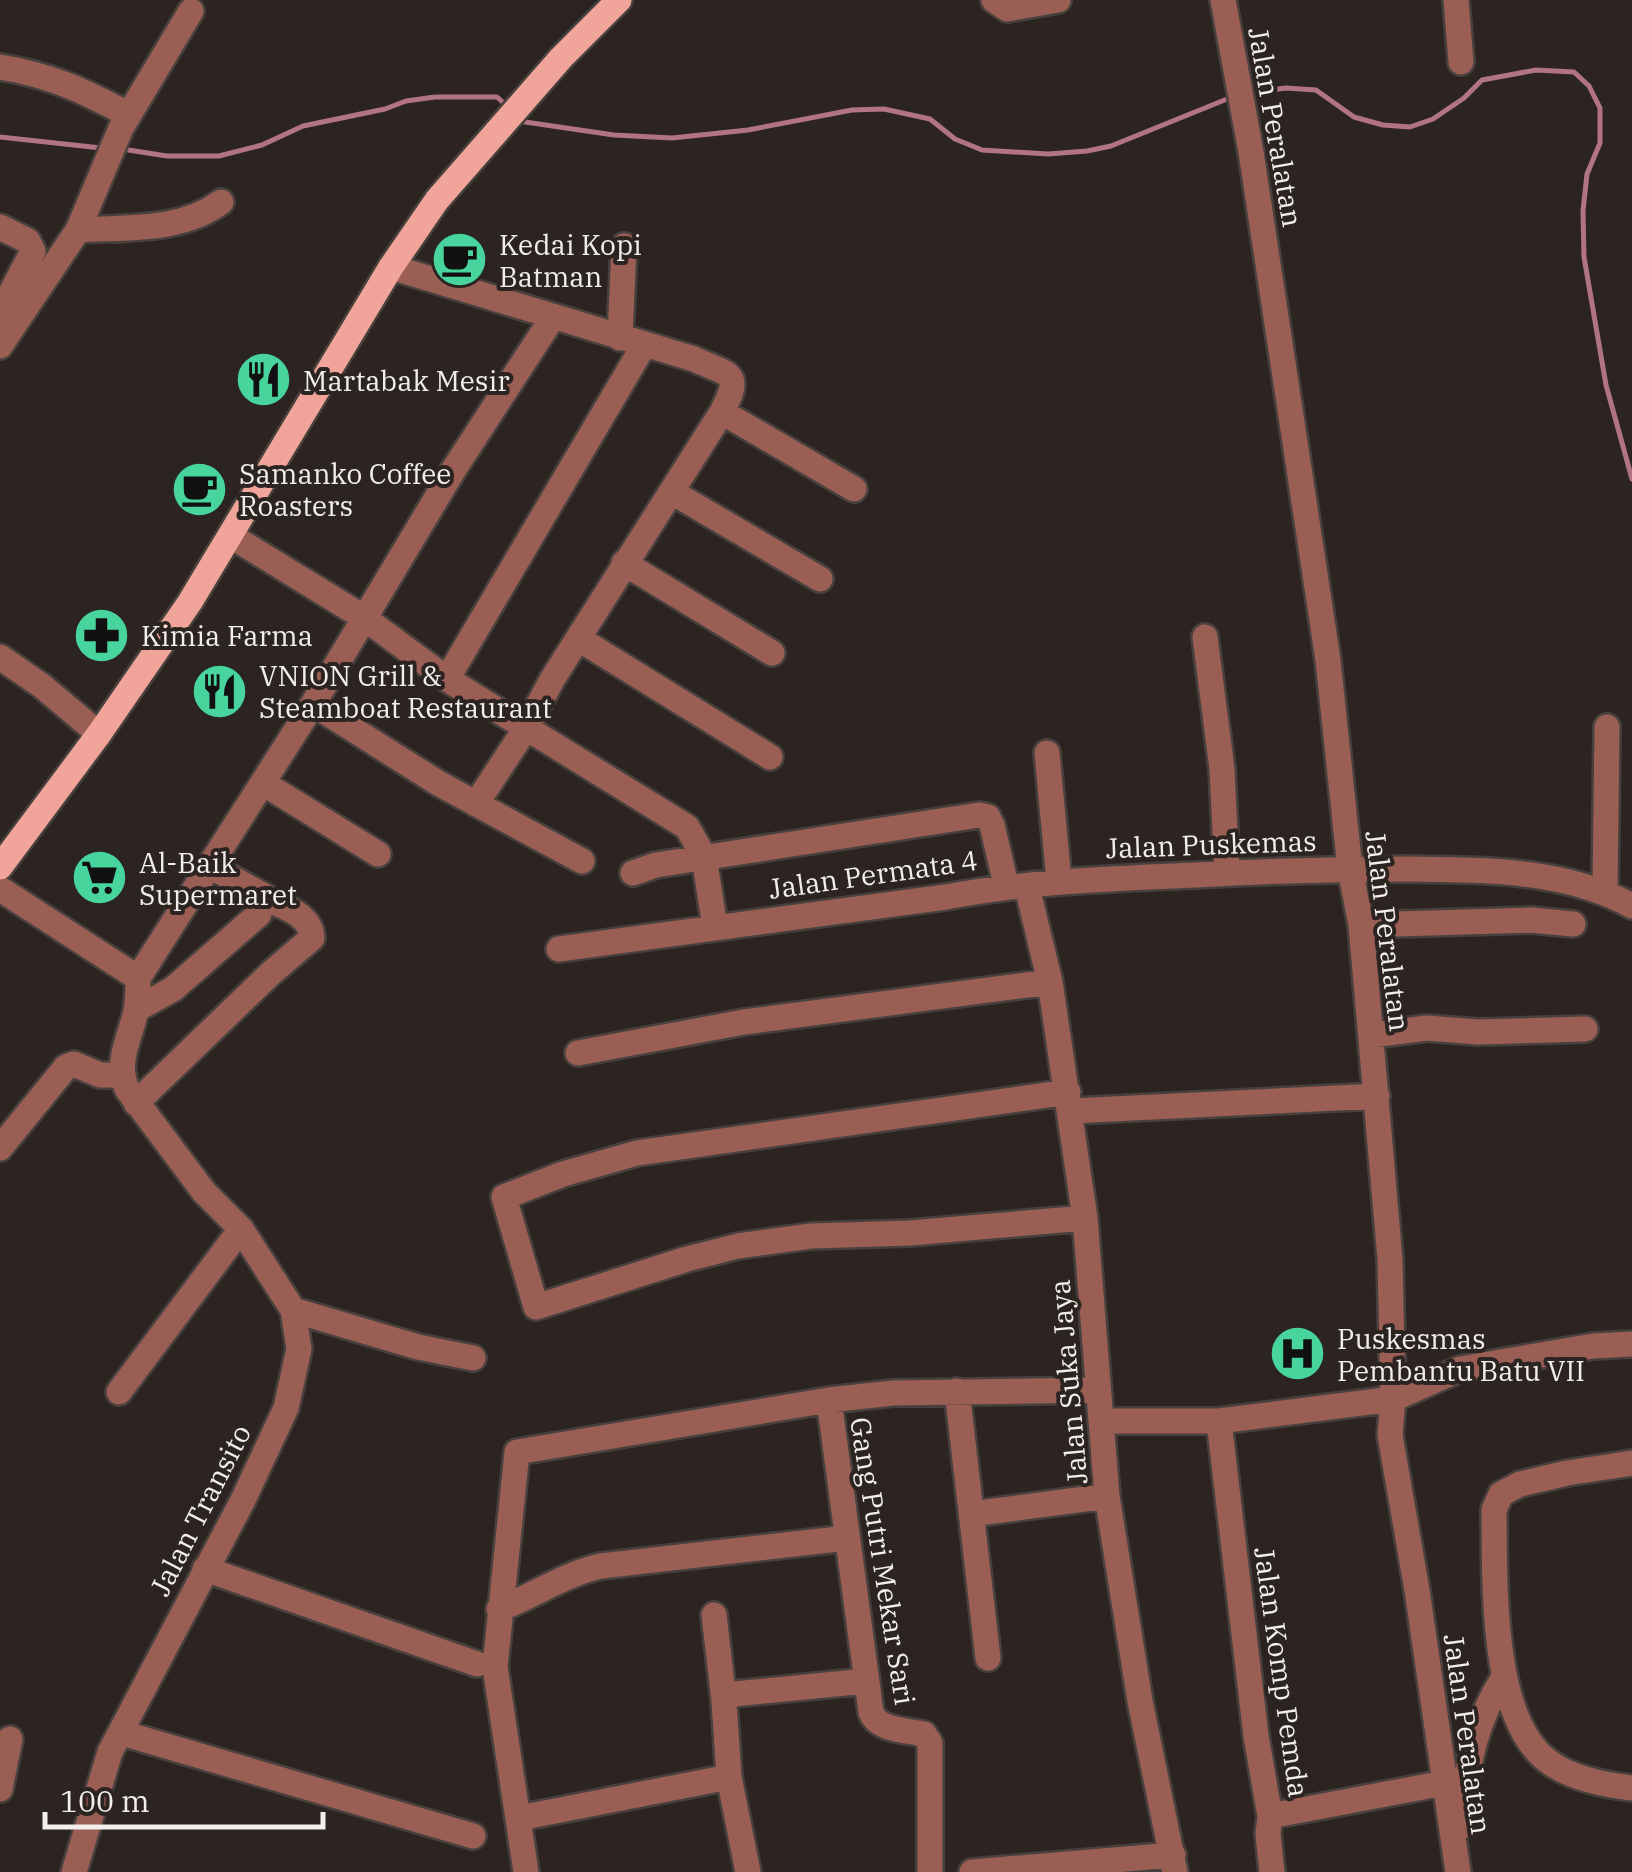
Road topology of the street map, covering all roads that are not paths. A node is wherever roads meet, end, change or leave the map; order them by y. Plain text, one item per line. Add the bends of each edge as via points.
1 (618, 0) edge
2 (994, 0) edge
3 (1058, 0) edge
4 (1222, 0) edge
5 (1456, 0) edge
6 (191, 11) dead end
7 (1461, 62) dead end
8 (0, 67) edge
9 (129, 115) junction
10 (221, 202) dead end
11 (0, 227) edge
12 (78, 230) junction
13 (624, 246) dead end
14 (391, 268) junction
15 (0, 314) edge
16 (553, 317) junction
17 (632, 341) junction
18 (0, 346) edge
19 (722, 412) junction
20 (854, 489) dead end
21 (672, 492) junction
22 (231, 536) junction
23 (624, 563) junction
24 (820, 579) dead end
25 (362, 617) junction
26 (1204, 638) dead end
27 (579, 639) junction
28 (772, 652) dead end
29 (0, 657) edge
30 (447, 679) junction
31 (312, 704) junction
32 (1608, 727) dead end
33 (526, 728) junction
34 (99, 734) junction
35 (1047, 753) dead end
36 (770, 757) dead end
37 (263, 782) junction
38 (476, 804) junction
39 (378, 854) dead end
40 (704, 857) junction
41 (582, 861) dead end
42 (210, 866) junction
43 (0, 867) edge
44 (1350, 869) junction
45 (1228, 873) junction
46 (633, 874) dead end
47 (1059, 881) junction
48 (1017, 886) junction
49 (0, 889) edge
50 (1605, 891) junction
51 (267, 905) junction
52 (1632, 906) edge
53 (1573, 924) dead end
54 (1360, 925) junction
55 (715, 926) junction
56 (558, 949) dead end
57 (138, 978) junction
58 (1050, 982) junction
59 (137, 1008) junction
60 (1584, 1028) dead end
61 (1372, 1035) junction
62 (578, 1053) dead end
63 (121, 1075) junction
64 (1376, 1096) junction
65 (1070, 1102) junction
66 (136, 1103) junction
67 (0, 1148) edge
68 (1085, 1218) junction
69 (241, 1229) junction
70 (293, 1310) junction
71 (1632, 1344) edge
72 (472, 1358) dead end
73 (1098, 1390) junction
74 (957, 1391) junction
75 (119, 1392) dead end
76 (1392, 1398) junction
77 (829, 1400) junction
78 (1102, 1421) junction
79 (1219, 1421) junction
80 (1632, 1462) edge
81 (1107, 1496) junction
82 (972, 1514) junction
83 (847, 1538) junction
84 (204, 1570) junction
85 (499, 1609) junction
86 (714, 1615) dead end
87 (988, 1658) dead end
88 (477, 1664) dead end
89 (1504, 1677) junction
90 (866, 1680) junction
91 (724, 1701) junction
92 (122, 1733) junction
93 (0, 1749) edge
94 (730, 1777) junction
95 (1444, 1783) junction
96 (1632, 1788) edge
97 (0, 1789) edge
98 (1270, 1816) junction
99 (518, 1818) junction
100 (472, 1836) dead end
101 (1456, 1862) edge
102 (1174, 1864) edge
103 (83, 1870) edge
104 (526, 1872) edge
105 (748, 1872) edge
106 (930, 1872) edge
107 (972, 1872) edge
108 (1272, 1872) edge

1 - 14 main road via 468,161
2 - 3 street via 1007,9
4 - 44 street, Jalan Peralatan via 1328,660
5 - 7 street
6 - 9 street
8 - 9 street via 68,83
9 - 12 street
10 - 12 street via 176,224
11 - 15 street via 28,241 33,251
12 - 18 street
13 - 17 street
14 - 16 street
14 - 22 main road
16 - 17 street
16 - 25 street
17 - 19 street via 730,376 734,390
17 - 30 street
19 - 20 street
19 - 21 street
21 - 23 street
21 - 24 street
22 - 25 street
22 - 34 main road
23 - 27 street
23 - 28 street
25 - 30 street
25 - 31 street
26 - 45 street
27 - 33 street
27 - 36 street
29 - 34 street
30 - 33 street
31 - 37 street
31 - 38 street
32 - 50 street
33 - 38 street
33 - 40 street via 686,826
34 - 43 main road
35 - 47 street
37 - 39 street
37 - 42 street
38 - 41 street
40 - 46 street, Jalan Permata 4
40 - 48 street, Jalan Permata 4 via 979,814 992,825
40 - 55 street
42 - 51 street
42 - 57 street
44 - 45 street, Jalan Puskemas
44 - 50 street, Jalan Puskemas via 1530,875
44 - 54 street, Jalan Peralatan
45 - 47 street, Jalan Puskemas
47 - 48 street, Jalan Puskemas
48 - 55 street, Jalan Permata 4
48 - 58 street, Jalan Suka Jaya
49 - 57 street
50 - 52 street, Jalan Puskemas
51 - 59 street via 172,989
51 - 66 street via 291,910 309,924 312,938
53 - 54 street
54 - 61 street, Jalan Peralatan
55 - 56 street, Jalan Permata 4
57 - 59 street
58 - 62 street via 744,1022
58 - 65 street, Jalan Suka Jaya
59 - 63 street
60 - 61 street via 1427,1028
61 - 64 street, Jalan Peralatan
63 - 66 street, Jalan Transito
63 - 67 street via 66,1067
64 - 65 street
64 - 76 street, Jalan Peralatan via 1390,1259
65 - 68 street, Jalan Suka Jaya
65 - 68 street via 638,1152 504,1197 536,1308 738,1246
66 - 69 street, Jalan Transito
68 - 73 street, Jalan Suka Jaya
69 - 70 street, Jalan Transito
69 - 75 street
70 - 72 street
70 - 84 street, Jalan Transito via 298,1348 286,1408
71 - 76 street via 1460,1369
73 - 74 street
73 - 78 street, Jalan Suka Jaya
74 - 77 street
74 - 82 street
76 - 79 street
76 - 95 street, Jalan Peralatan via 1390,1435
77 - 83 street, Gang Putri Mekar Sari
77 - 85 street via 517,1452
78 - 79 street
78 - 81 street, Jalan Suka Jaya
79 - 98 street, Jalan Komp Pemda
80 - 89 street via 1520,1484 1496,1500
81 - 82 street
81 - 102 street, Jalan Suka Jaya
82 - 87 street
83 - 85 street via 600,1566
83 - 90 street, Gang Putri Mekar Sari
84 - 88 street
84 - 92 street, Jalan Transito
85 - 99 street via 495,1667
86 - 91 street
89 - 96 street via 1540,1756 1570,1774
89 - 101 street via 1471,1746
90 - 91 street via 734,1694
90 - 106 street, Gang Putri Mekar Sari via 874,1720 924,1734 930,1743
91 - 94 street
92 - 100 street
92 - 103 street, Jalan Transito via 110,1752
93 - 97 street via 10,1739
94 - 99 street
94 - 105 street
95 - 98 street, Jalan Komp Pemda
95 - 101 street, Jalan Peralatan
98 - 108 street
99 - 104 street
102 - 107 street

